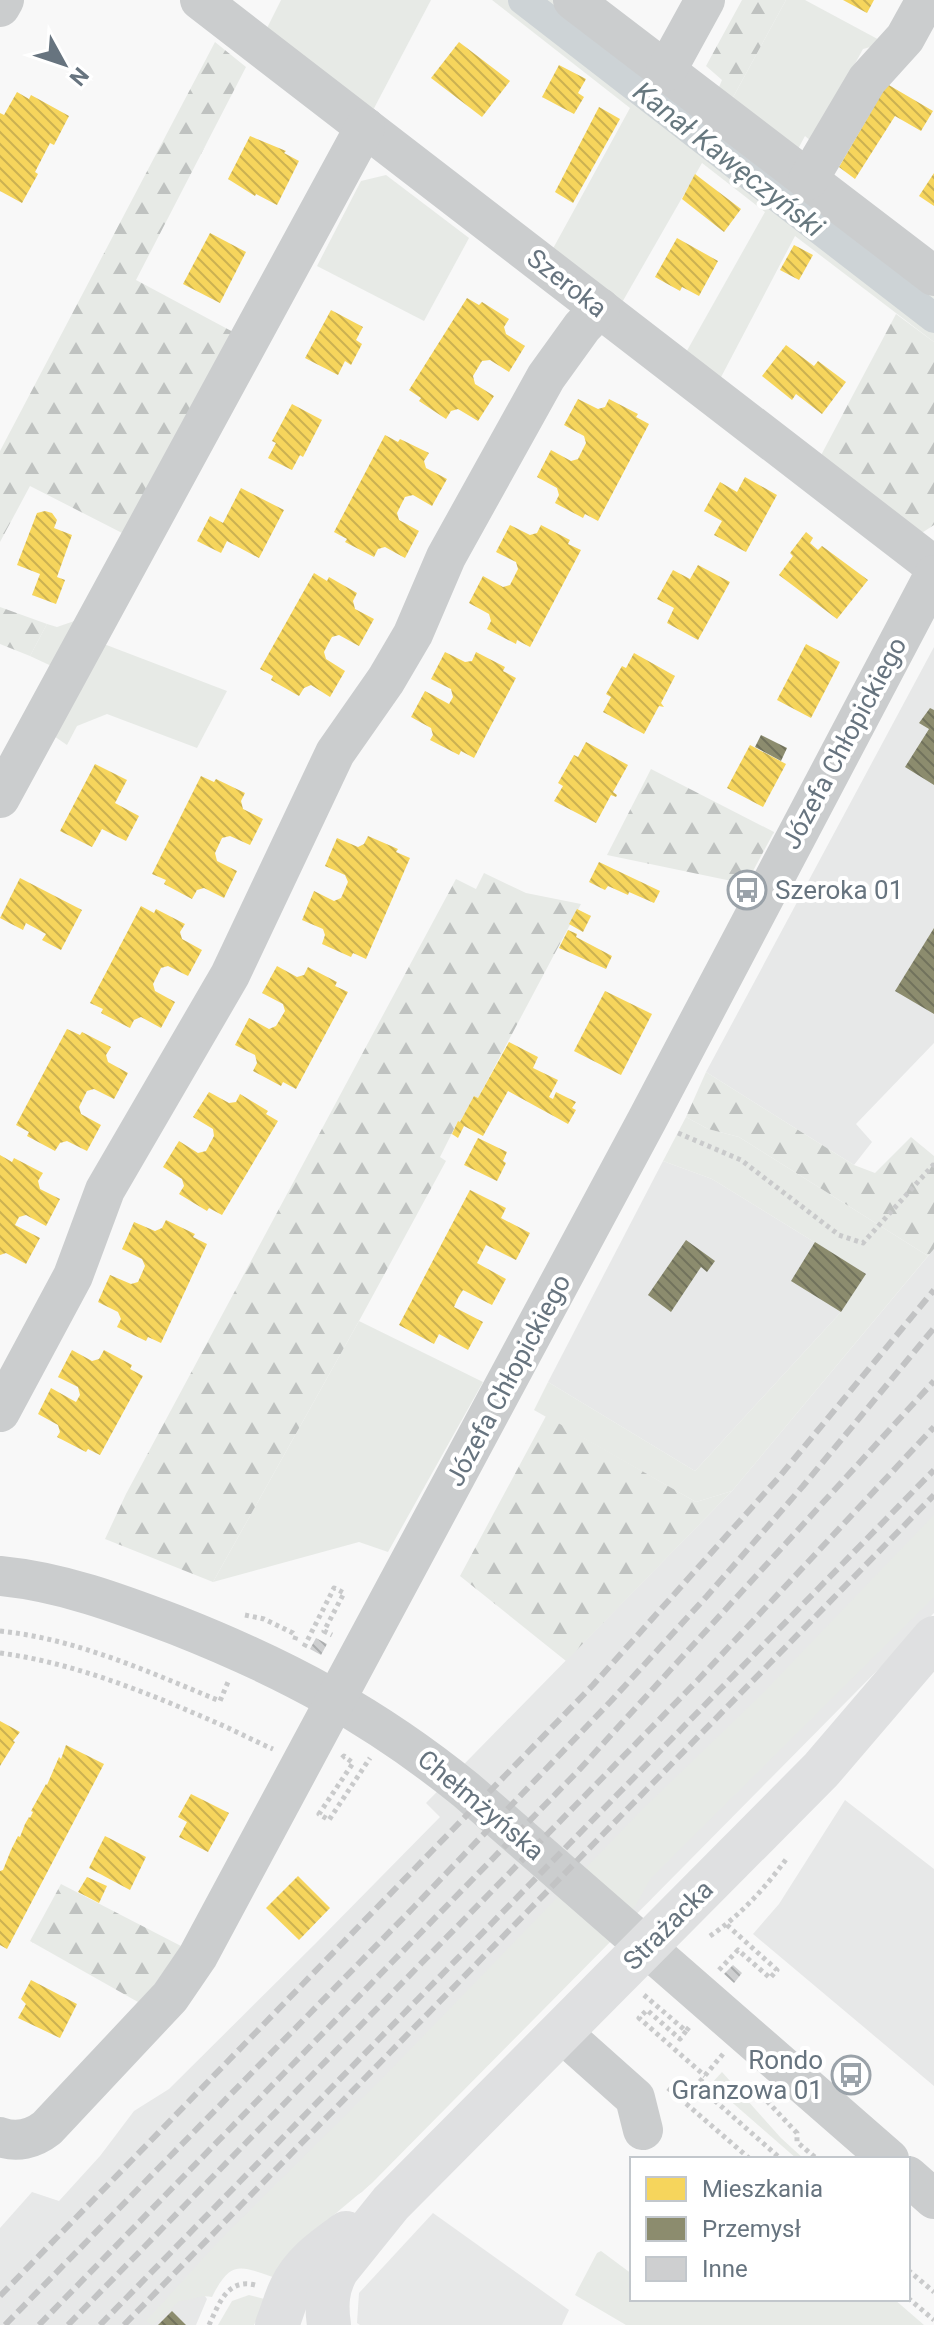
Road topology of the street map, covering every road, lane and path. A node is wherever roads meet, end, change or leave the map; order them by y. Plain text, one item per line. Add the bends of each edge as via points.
1 (4, 0) edge
2 (200, 0) edge
3 (573, 0) edge
4 (705, 0) edge
5 (926, 0) edge
6 (0, 7) edge
7 (666, 71) junction
8 (365, 127) junction
9 (808, 180) junction
10 (934, 276) edge
11 (600, 308) junction
12 (934, 566) edge
13 (934, 575) edge
14 (0, 798) edge
15 (647, 1120) junction
16 (934, 1164) edge
17 (0, 1412) edge
18 (0, 1576) edge
19 (0, 1631) edge
20 (329, 1634) dead end
21 (934, 1638) edge
22 (308, 1639) dead end
23 (0, 1653) edge
24 (245, 1669) junction
25 (264, 1746) dead end
26 (341, 1760) dead end
27 (365, 1765) dead end
28 (726, 1924) dead end
29 (725, 1964) dead end
30 (686, 2031) dead end
31 (561, 2032) junction
32 (730, 2039) junction
33 (705, 2076) junction
34 (657, 2078) dead end
35 (643, 2130) dead end
36 (797, 2133) dead end
37 (11, 2138) edge
38 (748, 2157) edge
39 (779, 2157) edge
40 (815, 2157) edge
41 (886, 2157) edge
42 (910, 2178) edge
43 (934, 2199) edge
44 (391, 2203) junction
45 (910, 2272) edge
46 (934, 2292) edge
47 (910, 2300) edge
48 (934, 2320) edge
49 (277, 2325) edge
50 (329, 2325) edge

1 - 6 street
2 - 8 street, Szeroka
3 - 7 street
4 - 7 street
5 - 9 street via 905,38 867,80
7 - 9 street
8 - 11 street, Szeroka
8 - 14 street
9 - 10 street
11 - 12 street, Szeroka
11 - 17 street via 546,377 453,545 413,634 335,753 230,975 105,1190 73,1276
13 - 15 street, Józefa Chłopickiego
15 - 16 path via 741,1160 839,1235 863,1243
15 - 37 street, Józefa Chłopickiego via 198,1956 170,1997 47,2128 36,2136
18 - 24 street, Chełmżyńska via 110,1600
19 - 24 path via 77,1646 220,1701
20 - 22 path via 324,1631 344,1593 334,1588
21 - 31 main road, Strażacka via 827,1763
23 - 25 path via 80,1670
24 - 32 street, Chełmżyńska via 345,1704 433,1764 483,1804
26 - 27 path via 344,1756 353,1763 319,1814 329,1820
28 - 29 path via 777,1970 770,1978 738,1950
30 - 33 path via 680,2039 647,2010 639,2018
31 - 35 street via 635,2098
31 - 44 main road, Strażacka
32 - 33 path
32 - 41 street, Chełmżyńska
33 - 39 path via 697,2085
34 - 38 path
36 - 40 path via 797,2142
42 - 43 street
44 - 49 main road, Strażacka via 318,2253 291,2288
44 - 50 main road, Strażacka via 337,2270 327,2302
45 - 46 path
47 - 48 path

